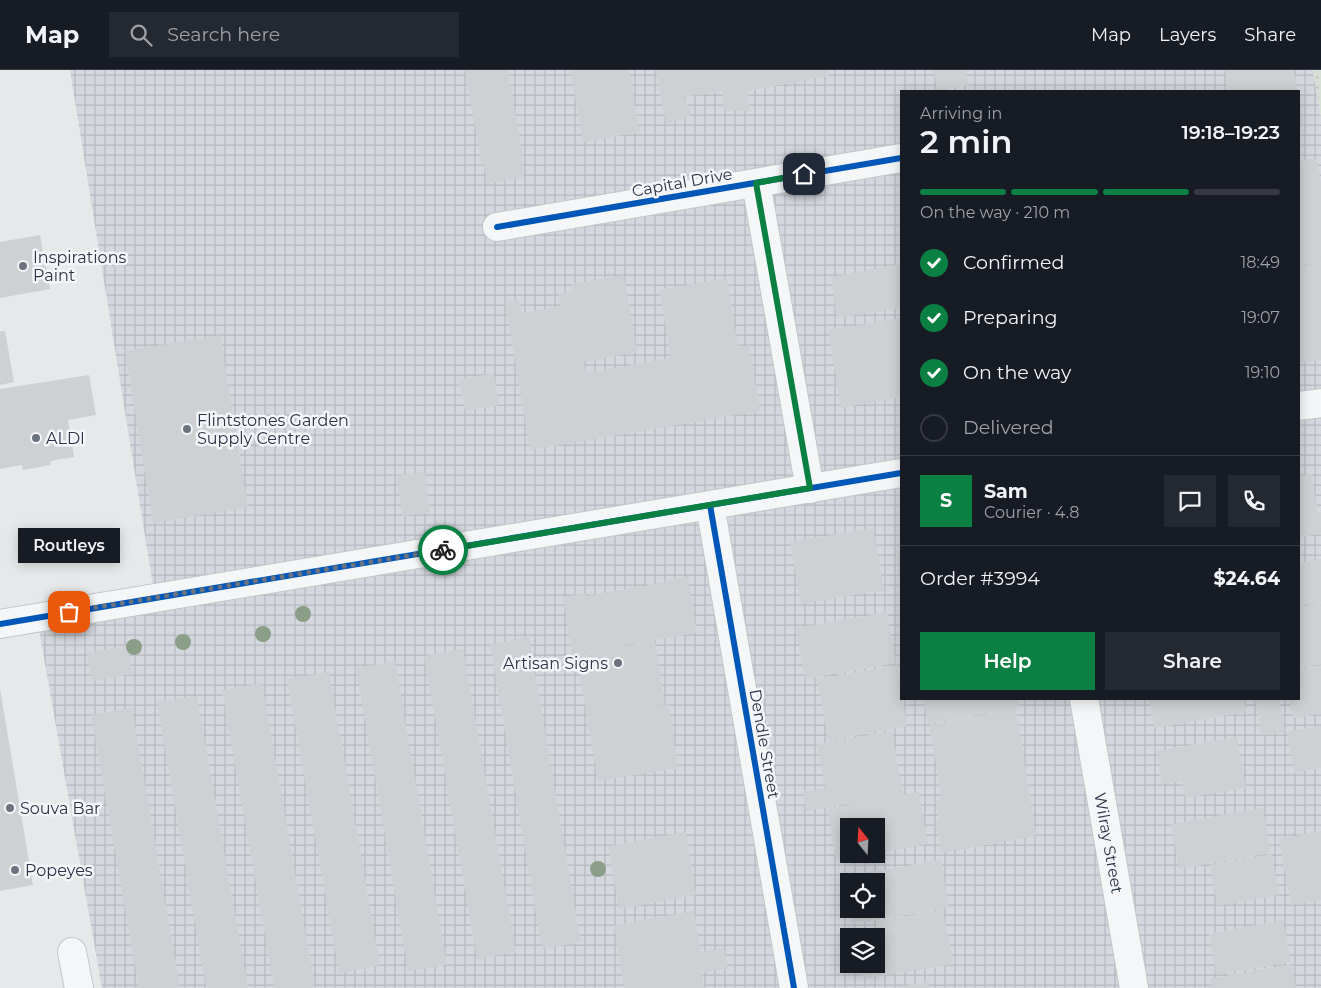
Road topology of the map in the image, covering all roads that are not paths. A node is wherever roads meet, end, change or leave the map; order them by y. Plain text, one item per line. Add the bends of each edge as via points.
1 (900, 158) edge
2 (756, 183) junction
3 (496, 227) dead end
4 (1321, 402) edge
5 (1300, 406) edge
6 (900, 473) edge
7 (810, 488) junction
8 (710, 505) junction
9 (0, 624) edge
10 (1084, 700) edge
11 (72, 952) dead end
12 (79, 988) edge
13 (794, 988) edge
14 (1134, 988) edge

1 - 2 street, Capital Drive
2 - 3 street, Capital Drive
2 - 7 street
4 - 5 street
6 - 7 street
7 - 8 street
8 - 9 street
8 - 13 street, Dendle Street
10 - 14 street, Wilray Street
11 - 12 street

